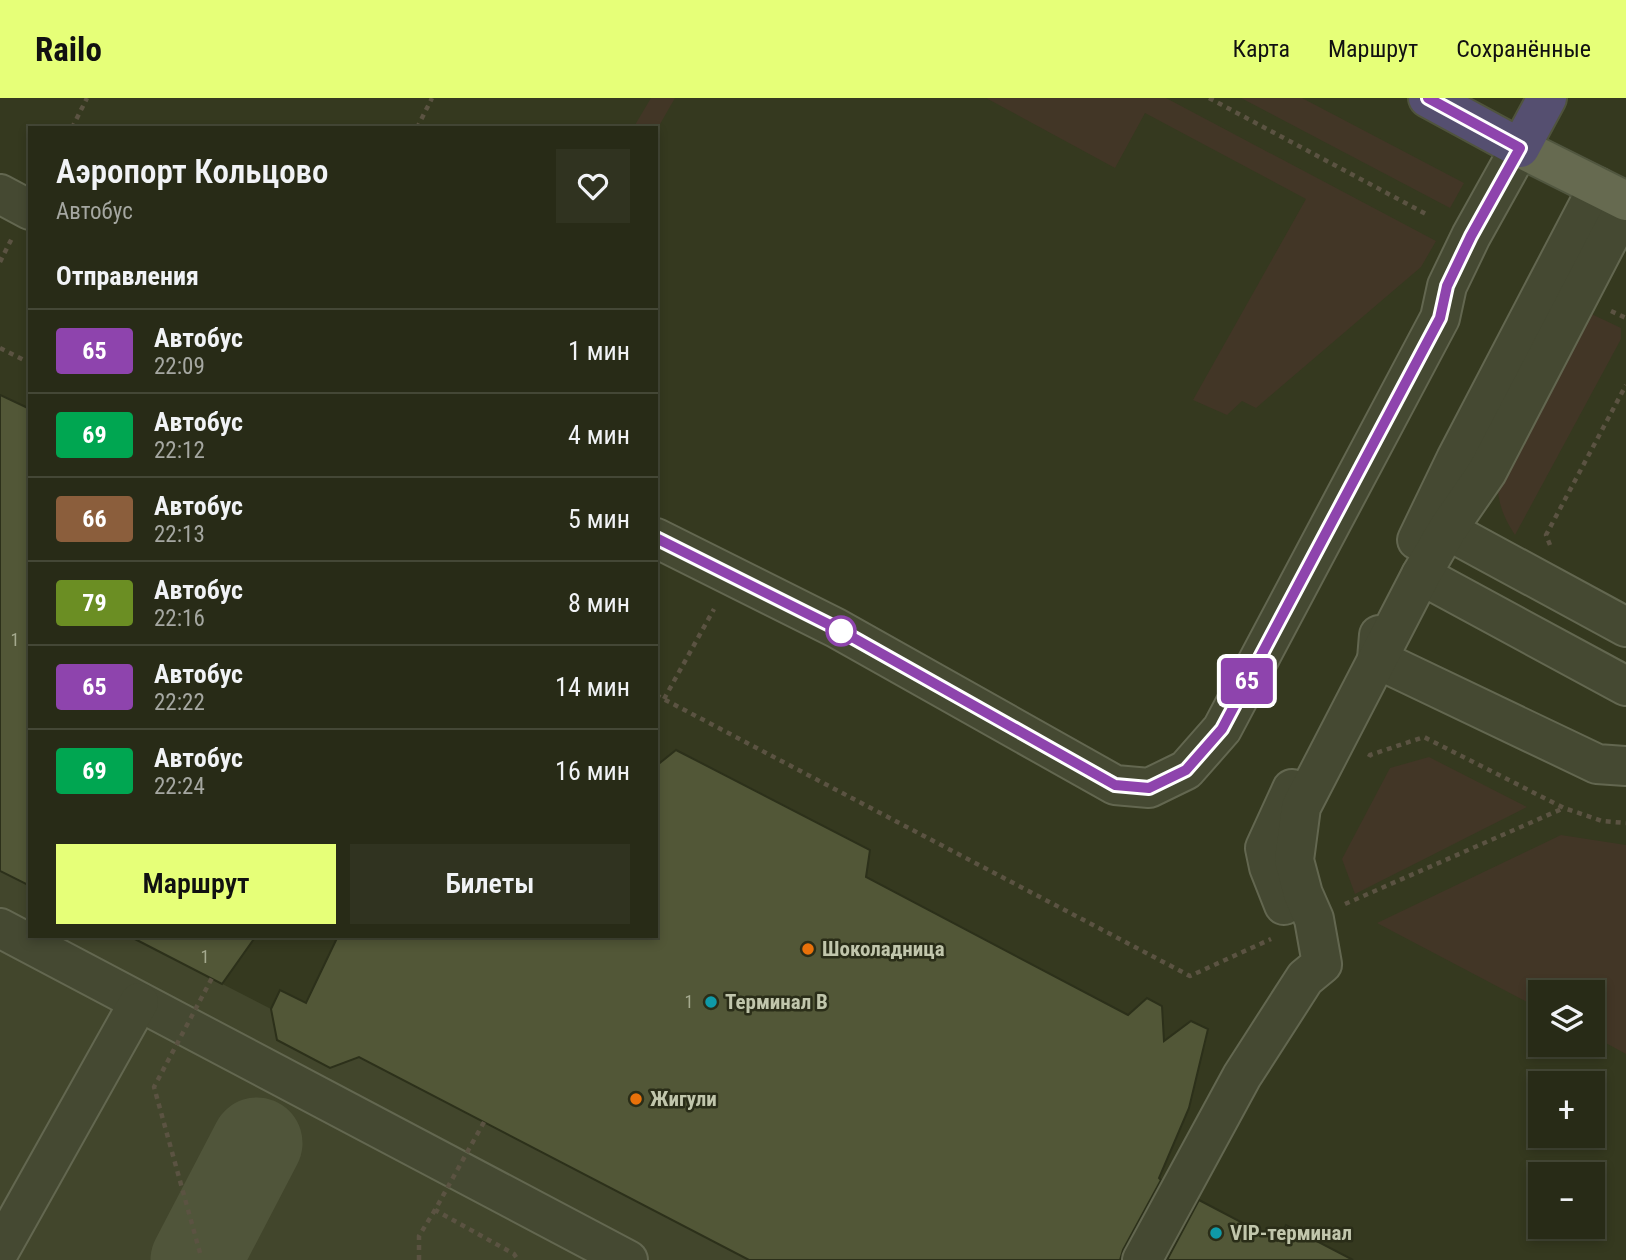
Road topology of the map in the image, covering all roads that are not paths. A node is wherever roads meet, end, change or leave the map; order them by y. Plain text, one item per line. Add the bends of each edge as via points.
1 (1428, 98) edge
2 (1547, 98) edge
3 (1520, 148) junction
4 (0, 194) edge
5 (1616, 198) edge
6 (28, 209) edge
7 (1447, 530) junction
8 (658, 539) edge
9 (1421, 575) junction
10 (1383, 613) junction
11 (1626, 627) edge
12 (1377, 659) junction
13 (1626, 686) edge
14 (1626, 766) edge
15 (1303, 924) junction
16 (0, 928) edge
17 (139, 1002) junction
18 (0, 1250) edge
19 (628, 1260) edge
20 (1142, 1260) edge

1 - 3 highway
2 - 3 highway
3 - 5 main road
3 - 8 lane via 1453,273 1440,318 1222,729 1186,770 1149,788 1115,785 836,628
4 - 6 lane
5 - 7 lane via 1487,472
5 - 10 lane via 1456,459
7 - 9 lane
7 - 11 lane
9 - 12 lane
9 - 13 lane
10 - 12 lane
10 - 15 lane via 1265,848 1269,867
12 - 14 lane via 1597,764
12 - 15 lane via 1301,807 1294,860 1303,894
15 - 20 lane via 1313,971 1242,1076
16 - 17 lane
17 - 18 lane
17 - 19 lane

